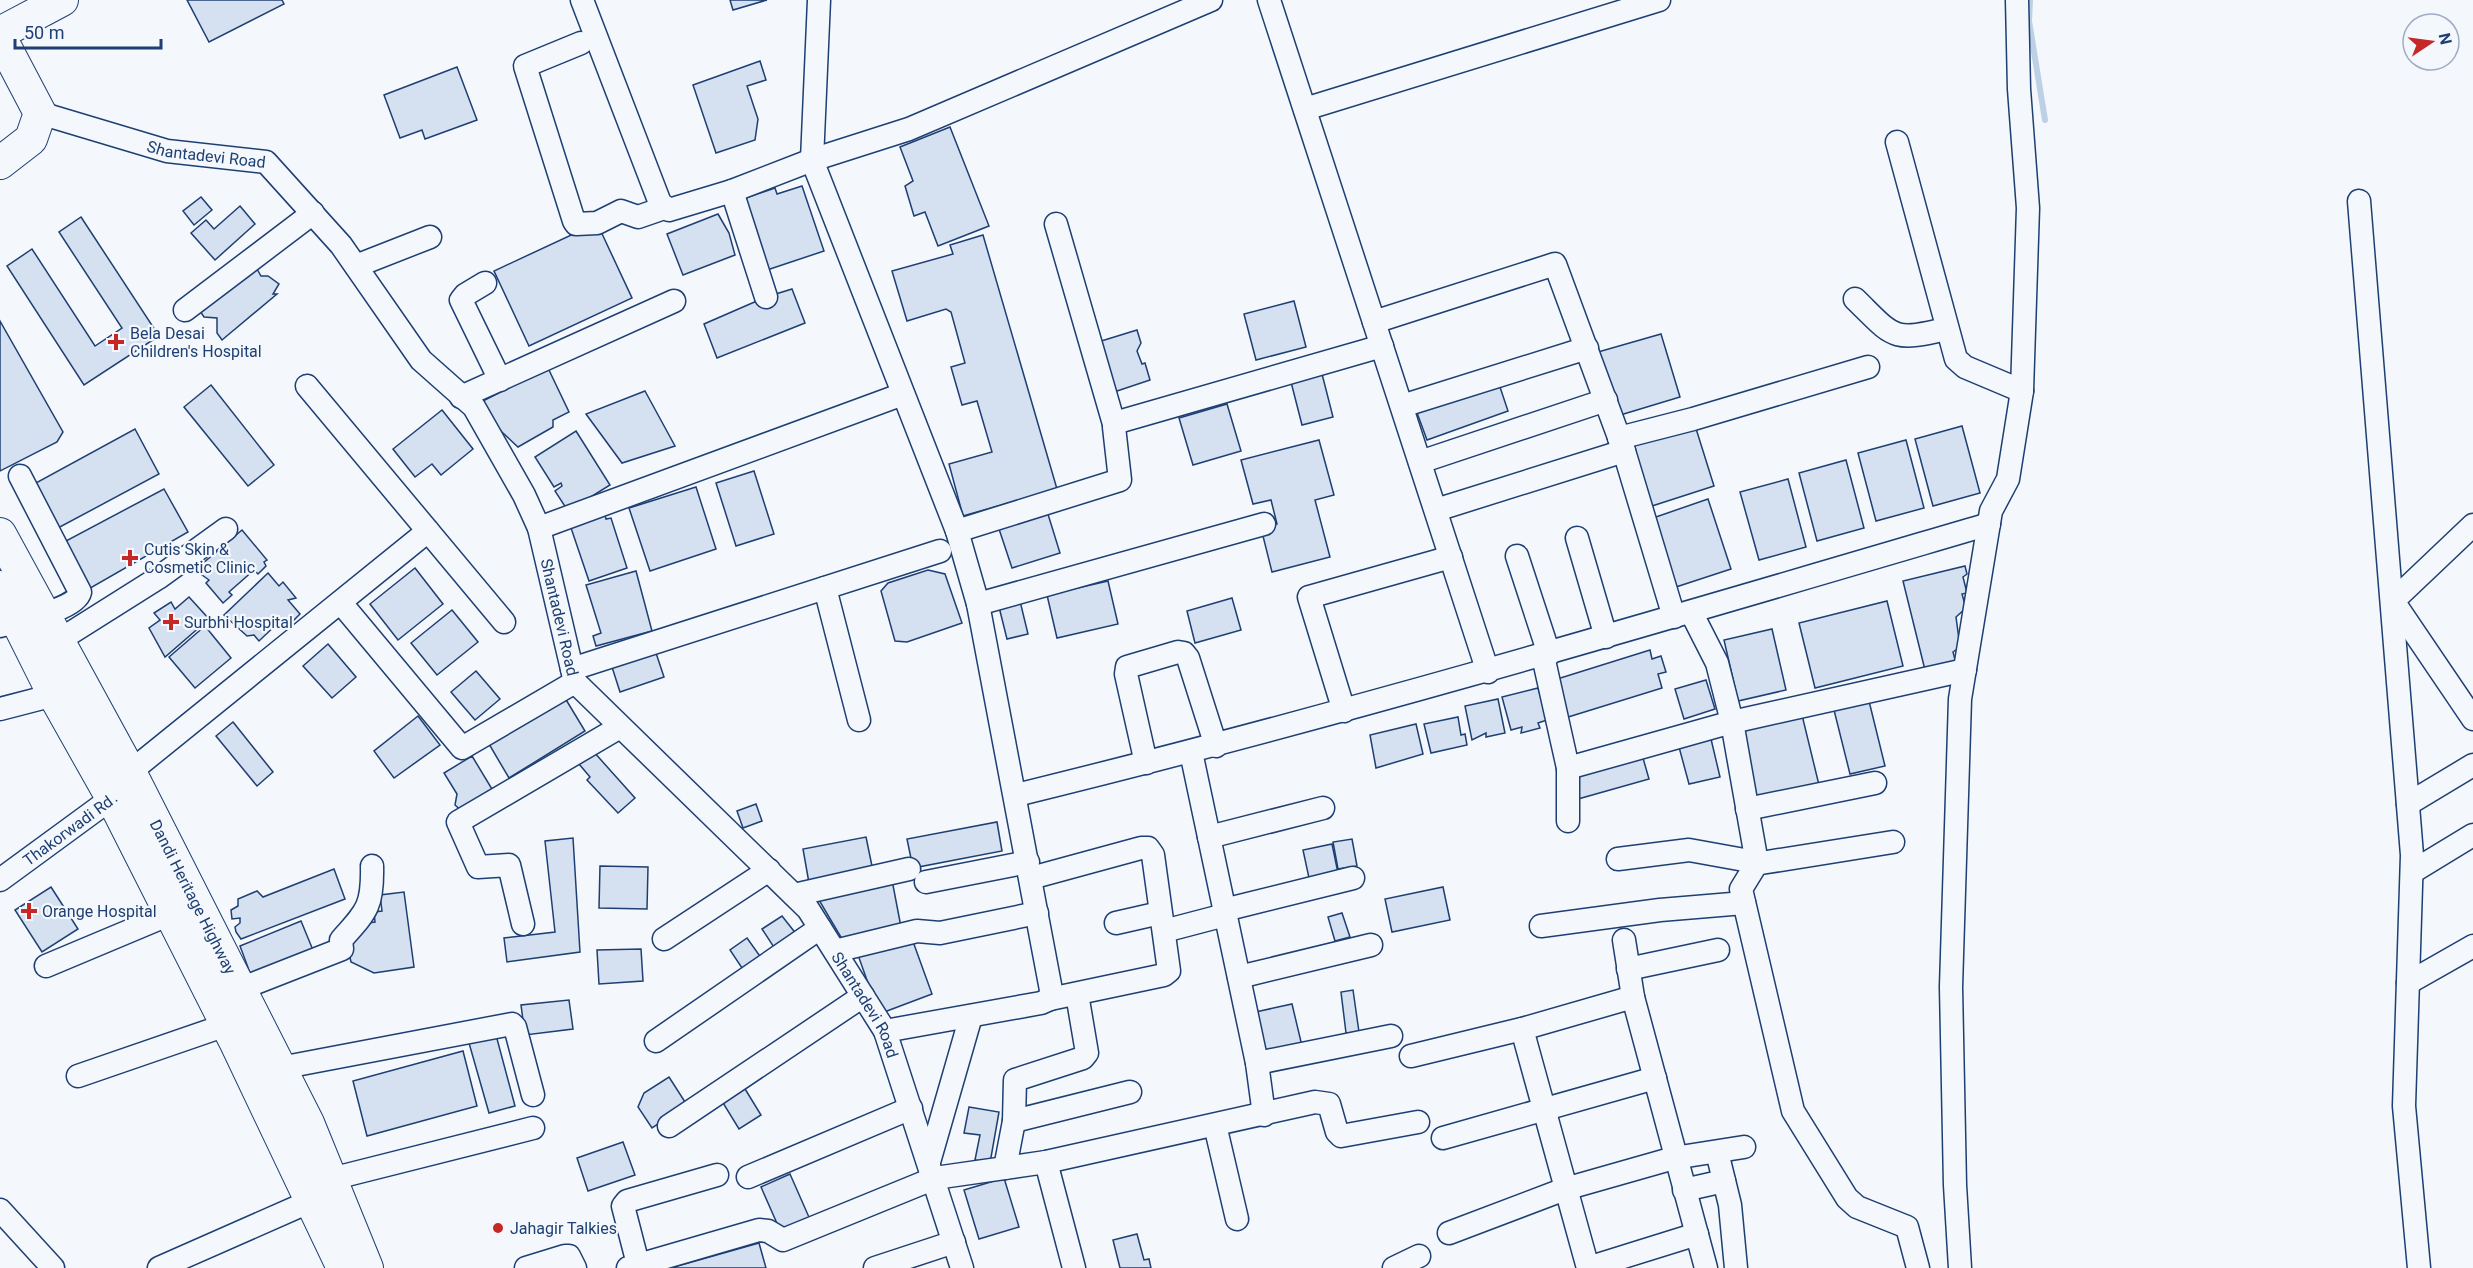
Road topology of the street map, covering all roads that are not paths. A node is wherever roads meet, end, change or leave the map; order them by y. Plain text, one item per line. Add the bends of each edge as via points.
1 (62, 0) edge
2 (582, 0) edge
3 (819, 0) edge
4 (1211, 0) edge
5 (1269, 0) edge
6 (1659, 0) edge
7 (2016, 0) edge
8 (0, 35) edge
9 (581, 43) dead end
10 (1305, 109) junction
11 (40, 113) junction
12 (1897, 142) dead end
13 (812, 160) junction
14 (0, 163) edge
15 (732, 191) junction
16 (2359, 201) dead end
17 (663, 208) junction
18 (313, 213) junction
19 (1056, 224) dead end
20 (430, 237) dead end
21 (356, 266) junction
22 (485, 283) dead end
23 (766, 297) dead end
24 (1855, 299) dead end
25 (674, 301) dead end
26 (184, 310) dead end
27 (1374, 322) junction
28 (1946, 329) junction
29 (1382, 346) junction
30 (1587, 348) junction
31 (1868, 367) dead end
32 (500, 380) junction
33 (307, 386) dead end
34 (2022, 391) junction
35 (903, 394) junction
36 (461, 397) junction
37 (1606, 400) junction
38 (1402, 406) junction
39 (1114, 424) junction
40 (1622, 444) junction
41 (1420, 462) junction
42 (20, 476) dead end
43 (1436, 510) junction
44 (1264, 524) dead end
45 (1989, 524) junction
46 (2473, 525) edge
47 (539, 528) junction
48 (226, 530) dead end
49 (428, 531) junction
50 (957, 531) junction
51 (0, 534) edge
52 (1577, 538) dead end
53 (940, 551) dead end
54 (1517, 556) dead end
55 (1451, 557) junction
56 (0, 586) edge
57 (825, 588) junction
58 (2393, 601) junction
59 (341, 603) junction
60 (978, 604) junction
61 (1682, 614) junction
62 (504, 622) dead end
63 (30, 626) edge
64 (1606, 637) junction
65 (1546, 655) junction
66 (1965, 670) junction
67 (1488, 672) junction
68 (573, 675) junction
69 (54, 695) junction
70 (0, 709) edge
71 (1344, 711) junction
72 (2473, 719) edge
73 (859, 720) dead end
74 (1732, 722) junction
75 (620, 727) junction
76 (1216, 746) junction
77 (1191, 752) junction
78 (1146, 763) junction
79 (2473, 765) edge
80 (1568, 768) junction
81 (130, 772) junction
82 (1875, 783) dead end
83 (1016, 795) junction
84 (112, 798) junction
85 (2408, 804) junction
86 (1323, 808) dead end
87 (1748, 809) junction
88 (1569, 821) dead end
89 (2473, 835) edge
90 (1209, 837) junction
91 (1893, 842) dead end
92 (1618, 859) dead end
93 (1756, 863) junction
94 (372, 866) dead end
95 (770, 870) junction
96 (1029, 870) junction
97 (2412, 872) junction
98 (1353, 878) dead end
99 (0, 880) edge
100 (794, 895) junction
101 (1744, 903) junction
102 (1225, 913) junction
103 (170, 914) junction
104 (1037, 914) junction
105 (1162, 922) junction
106 (1116, 923) dead end
107 (523, 924) dead end
108 (1542, 926) dead end
109 (820, 928) junction
110 (664, 939) dead end
111 (1624, 940) dead end
112 (1371, 945) dead end
113 (2473, 946) edge
114 (1718, 950) dead end
115 (835, 951) junction
116 (46, 966) dead end
117 (1628, 969) junction
118 (1239, 977) junction
119 (2408, 983) junction
120 (240, 989) junction
121 (1077, 994) junction
122 (863, 996) junction
123 (1633, 997) junction
124 (1050, 999) junction
125 (972, 1016) junction
126 (226, 1025) junction
127 (1522, 1029) junction
128 (885, 1031) junction
129 (1391, 1036) dead end
130 (656, 1041) dead end
131 (1411, 1056) dead end
132 (1257, 1063) junction
133 (280, 1068) junction
134 (78, 1076) dead end
135 (1655, 1078) junction
136 (1130, 1092) dead end
137 (533, 1095) dead end
138 (911, 1108) junction
139 (1545, 1108) junction
140 (1264, 1115) junction
141 (1014, 1121) junction
142 (1418, 1122) dead end
143 (1215, 1125) junction
144 (669, 1126) dead end
145 (533, 1128) dead end
146 (1443, 1138) dead end
147 (1744, 1148) dead end
148 (1717, 1152) junction
149 (1674, 1158) junction
150 (1046, 1161) junction
151 (1005, 1168) junction
152 (932, 1170) junction
153 (717, 1175) dead end
154 (748, 1177) dead end
155 (1724, 1181) junction
156 (321, 1190) junction
157 (1565, 1190) junction
158 (1684, 1190) junction
159 (0, 1210) edge
160 (1237, 1219) dead end
161 (1449, 1233) dead end
162 (1697, 1233) junction
163 (954, 1242) junction
164 (1419, 1256) dead end
165 (355, 1266) edge
166 (633, 1266) edge
167 (53, 1268) edge
168 (159, 1268) edge
169 (526, 1268) edge
170 (575, 1268) edge
171 (875, 1268) edge
172 (962, 1268) edge
173 (1074, 1268) edge
174 (1394, 1268) edge
175 (1706, 1268) edge
176 (1736, 1268) edge
177 (1918, 1268) edge
178 (1960, 1268) edge
179 (2419, 1268) edge

1 - 8 highway
2 - 17 street
3 - 13 street
4 - 13 street via 909,129
5 - 10 street
6 - 10 street
7 - 34 street via 2028,208
8 - 11 highway
9 - 17 street via 525,66 574,221 597,223 621,211 638,217
10 - 27 street
11 - 14 highway via 31,139
11 - 18 street, Shantadevi Road via 167,151 266,162
12 - 28 street
13 - 15 street
13 - 35 street
15 - 17 street via 676,209
15 - 23 street
16 - 58 street
18 - 21 street, Shantadevi Road
18 - 26 street
19 - 39 street
20 - 21 street
21 - 36 street, Shantadevi Road via 421,360
22 - 32 street via 461,300
24 - 28 street via 1889,333 1900,337
25 - 32 street
27 - 29 street
27 - 30 street via 1555,264
28 - 34 street via 1956,359 1965,367
29 - 38 street
29 - 39 street
30 - 37 street
30 - 38 street
31 - 40 street
32 - 36 street
33 - 49 street
34 - 45 street via 2010,471
35 - 47 street
35 - 50 street
36 - 47 street, Shantadevi Road via 474,407
37 - 40 street
37 - 41 street
38 - 41 street
39 - 50 street via 1120,480
40 - 43 street
40 - 61 street
41 - 43 street
42 - 63 street via 80,592 77,599
43 - 55 street
44 - 60 street
45 - 61 street
45 - 66 street
46 - 58 street
47 - 68 street, Shantadevi Road
48 - 63 street via 158,578
49 - 59 street, Thakorwadi Rd.
49 - 62 street
50 - 60 street
51 - 63 highway, Dandi Heritage Highway
52 - 64 street
53 - 57 street
54 - 65 street
55 - 67 street
55 - 71 street via 1309,597
56 - 63 highway, Dandi Heritage Highway
57 - 68 street
57 - 73 street
58 - 72 street
58 - 85 street
59 - 68 street via 462,748
59 - 81 street, Thakorwadi Rd.
60 - 83 street
61 - 64 street
61 - 74 street via 1716,663
63 - 69 highway, Dandi Heritage Highway
63 - 81 highway, Dandi Heritage Highway
64 - 65 street
65 - 67 street
65 - 80 street
66 - 74 street
66 - 178 street via 1960,699 1951,987
67 - 71 street
68 - 75 street, Shantadevi Road
69 - 70 street
69 - 84 highway, Dandi Heritage Highway
71 - 76 street
74 - 80 street
74 - 87 street
75 - 95 street, Shantadevi Road
75 - 107 street via 458,822 478,867 509,865
76 - 77 street
76 - 78 street via 1188,658 1178,652 1127,667
77 - 78 street
77 - 90 street
78 - 83 street
79 - 85 street
80 - 88 street
81 - 84 street, Thakorwadi Rd.
81 - 120 highway, Dandi Heritage Highway
82 - 87 street
83 - 96 street
84 - 99 street, Thakorwadi Rd.
84 - 103 highway, Dandi Heritage Highway
85 - 97 street
86 - 90 street
87 - 93 street
89 - 97 street
90 - 102 street
91 - 93 street
92 - 93 street via 1689,850
93 - 101 street via 1742,885
94 - 120 street via 373,894 366,912 341,940 342,949
95 - 100 street, Shantadevi Road
95 - 110 street
96 - 100 street via 918,876
96 - 104 street
96 - 105 street via 1148,848 1154,855
97 - 119 street
98 - 102 street
100 - 109 street, Shantadevi Road
101 - 108 street
101 - 177 street via 1796,1117 1851,1203 1907,1227
102 - 105 street
102 - 118 street
103 - 116 street
103 - 126 highway, Dandi Heritage Highway
104 - 115 street via 940,933 917,931
104 - 124 street
105 - 106 street
105 - 121 street via 1169,971
109 - 115 street, Shantadevi Road
109 - 130 street
111 - 117 street
112 - 118 street
113 - 119 street
114 - 117 street
115 - 122 street, Shantadevi Road
117 - 123 street
118 - 132 street
119 - 179 street via 2404,1106
120 - 133 highway, Dandi Heritage Highway
121 - 124 street
121 - 141 street via 1087,1053 1083,1058 1015,1080
122 - 128 street, Shantadevi Road
122 - 144 street
123 - 127 street
123 - 135 street
124 - 125 street
125 - 128 street
125 - 152 street
126 - 134 street
126 - 156 highway, Dandi Heritage Highway
127 - 131 street
127 - 139 street
128 - 138 street, Shantadevi Road
129 - 132 street
132 - 140 street
133 - 137 street via 512,1024
133 - 156 highway, Dandi Heritage Highway via 308,1123
135 - 139 street
135 - 149 street
136 - 141 street
138 - 152 street, Shantadevi Road
138 - 154 street
139 - 146 street
139 - 157 street
140 - 142 street via 1323,1102 1329,1104 1341,1136
140 - 143 street
141 - 151 street
143 - 150 street
143 - 160 street
145 - 156 street
147 - 148 street
148 - 149 street
148 - 155 street
149 - 157 street
149 - 158 street
150 - 151 street
150 - 173 street
151 - 152 street
152 - 163 street, Shantadevi Road
152 - 166 street via 783,1240 759,1230
153 - 166 street via 623,1206
155 - 158 street
155 - 176 street
156 - 165 highway, Dandi Heritage Highway
156 - 168 street
157 - 161 street
157 - 162 street via 1588,1268
158 - 162 street
159 - 167 street
162 - 175 street
163 - 171 street
163 - 172 street, Shantadevi Road
164 - 174 street
169 - 170 street via 565,1256

